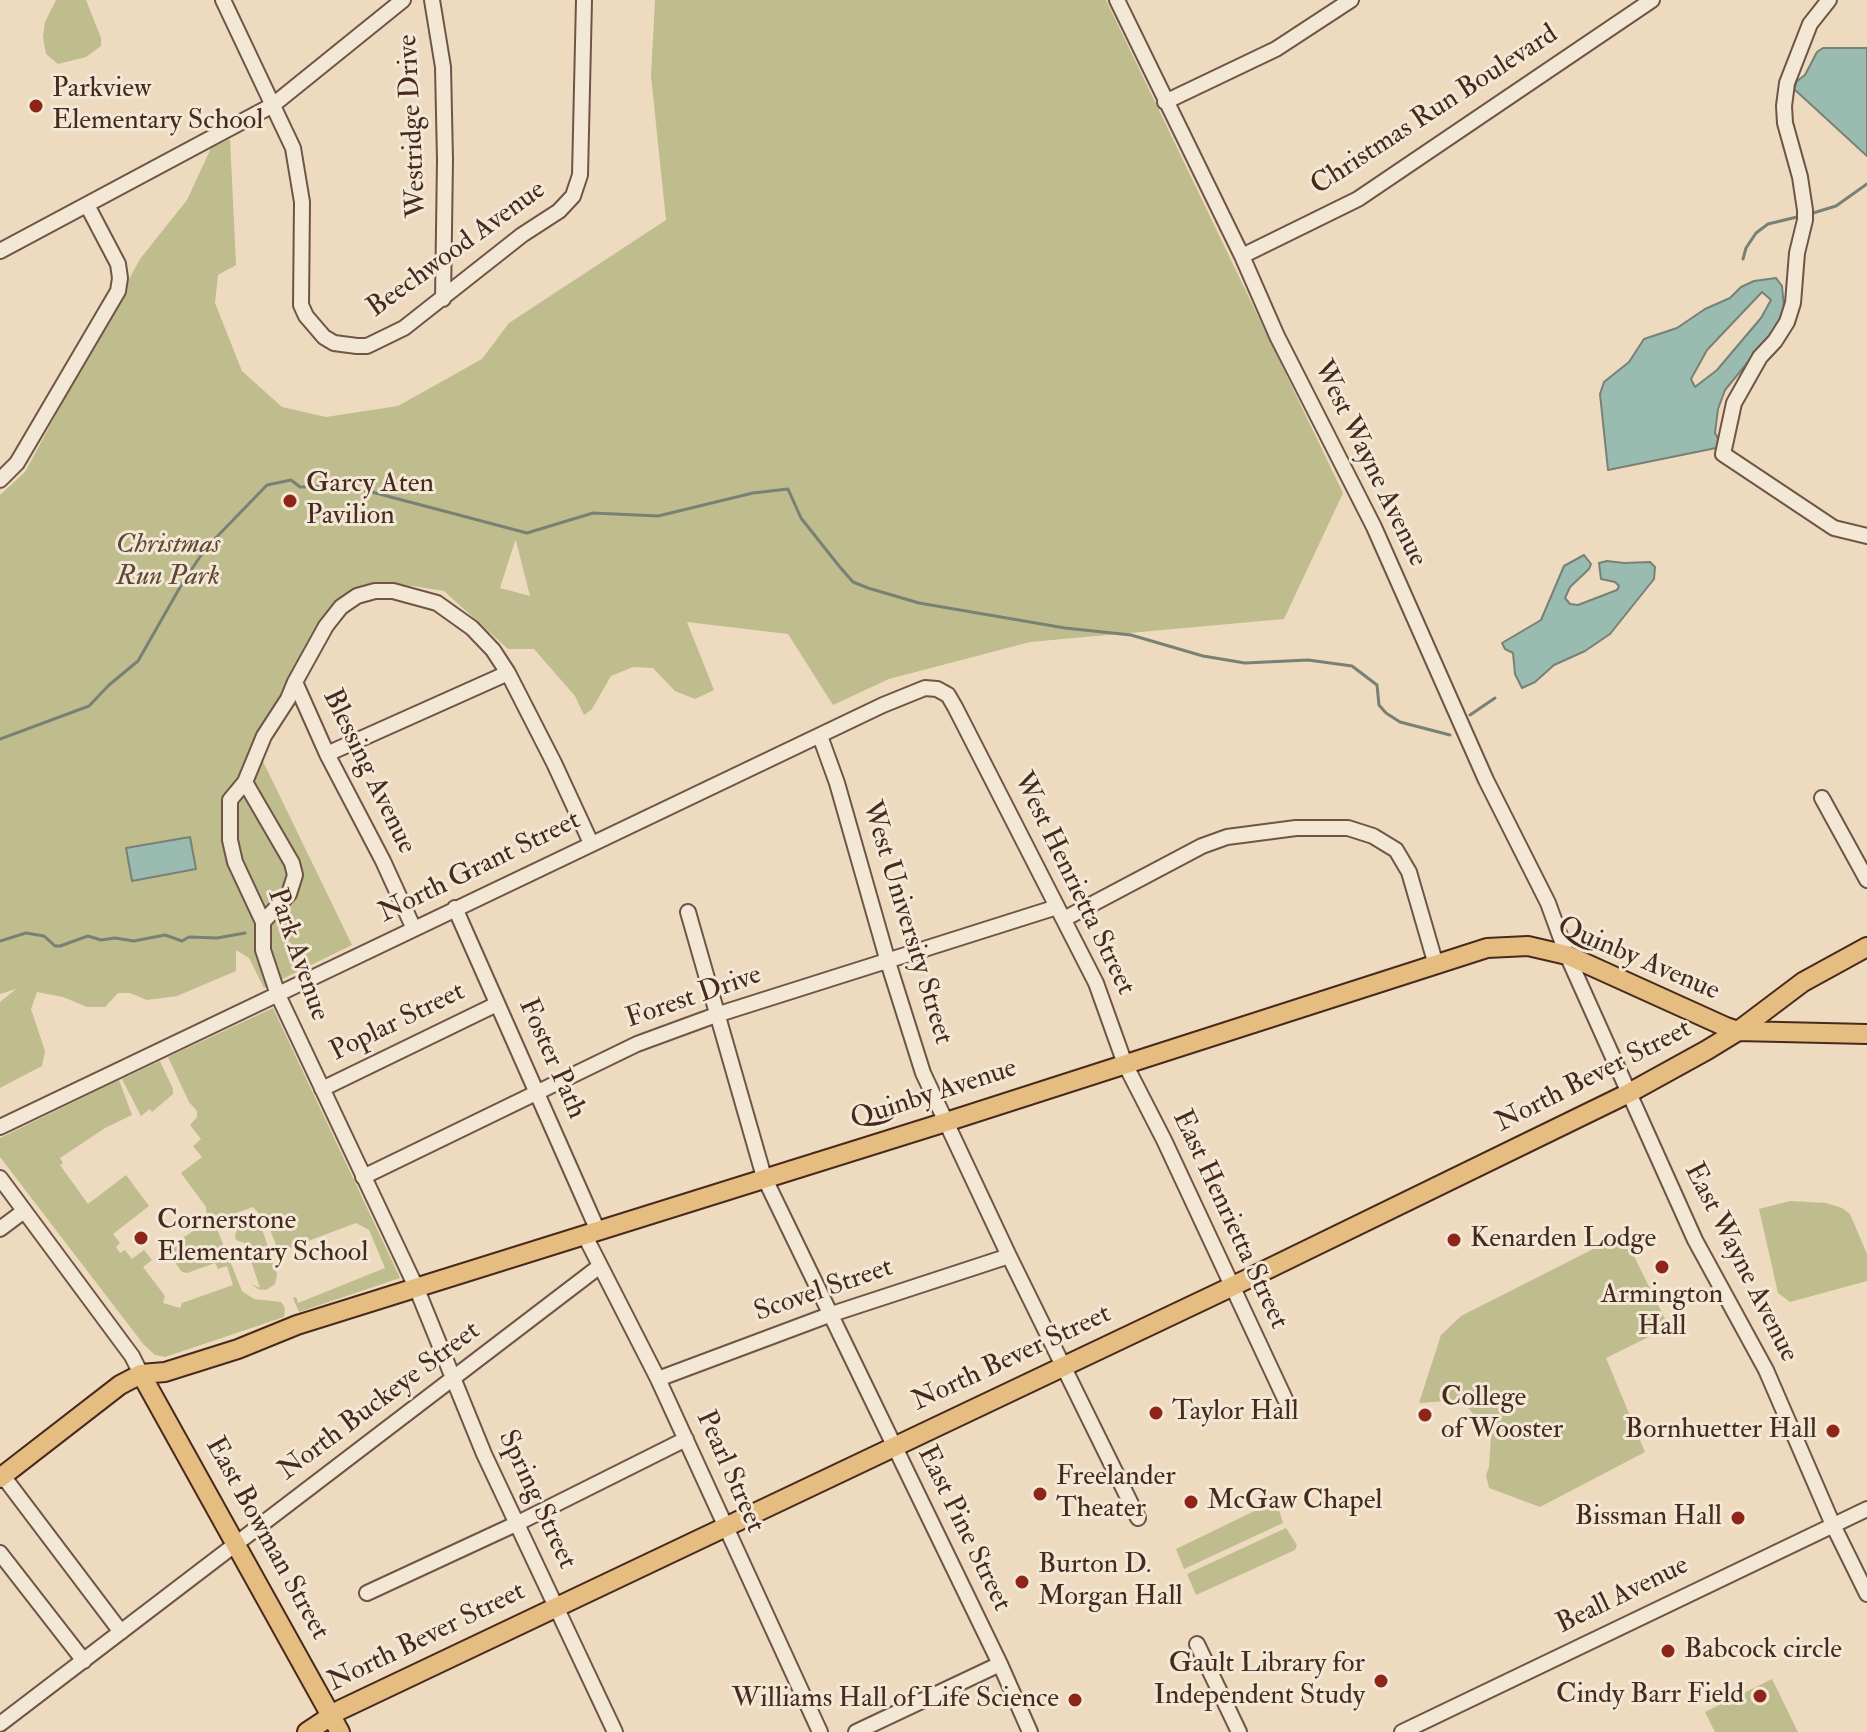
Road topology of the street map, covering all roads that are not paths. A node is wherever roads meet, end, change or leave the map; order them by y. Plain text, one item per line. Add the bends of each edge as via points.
1 (223, 0) edge
2 (403, 0) edge
3 (432, 0) edge
4 (584, 0) edge
5 (1117, 0) edge
6 (1351, 0) edge
7 (1652, 0) edge
8 (1829, 0) edge
9 (1165, 102) junction
10 (273, 105) junction
11 (87, 205) junction
12 (0, 251) edge
13 (1242, 256) junction
14 (443, 299) junction
15 (0, 480) edge
16 (1867, 536) edge
17 (508, 673) junction
18 (295, 682) junction
19 (281, 711) junction
20 (309, 713) junction
21 (967, 730) joint
22 (820, 736) junction
23 (327, 754) junction
24 (245, 782) junction
25 (1822, 798) dead end
26 (591, 843) junction
27 (1867, 880) edge
28 (455, 908) junction
29 (688, 912) dead end
30 (1061, 913) junction
31 (263, 922) junction
32 (414, 929) junction
33 (1867, 947) edge
34 (1567, 955) junction
35 (888, 962) junction
36 (1436, 965) junction
37 (278, 995) junction
38 (497, 1004) junction
39 (716, 1015) junction
40 (1738, 1031) junction
41 (1867, 1034) edge
42 (1125, 1064) junction
43 (322, 1089) junction
44 (537, 1091) junction
45 (1629, 1093) junction
46 (946, 1122) junction
47 (0, 1127) edge
48 (363, 1177) junction
49 (764, 1177) junction
50 (0, 1178) edge
51 (24, 1211) junction
52 (0, 1229) edge
53 (591, 1234) junction
54 (1009, 1256) junction
55 (600, 1266) junction
56 (416, 1287) junction
57 (1231, 1287) junction
58 (829, 1315) junction
59 (1063, 1366) junction
60 (141, 1374) junction
61 (453, 1379) junction
62 (658, 1379) junction
63 (1285, 1399) dead end
64 (686, 1439) junction
65 (895, 1446) junction
66 (2, 1477) edge
67 (1867, 1509) edge
68 (1138, 1518) dead end
69 (518, 1523) junction
70 (1833, 1525) junction
71 (726, 1528) junction
72 (241, 1541) junction
73 (0, 1553) edge
74 (367, 1593) dead end
75 (1867, 1594) edge
76 (557, 1607) junction
77 (121, 1632) junction
78 (1197, 1644) dead end
79 (84, 1661) junction
80 (1000, 1664) junction
81 (0, 1724) edge
82 (335, 1724) edge
83 (307, 1732) edge
84 (615, 1732) edge
85 (820, 1732) edge
86 (856, 1732) edge
87 (1030, 1732) edge
88 (1239, 1732) edge
89 (1402, 1732) edge

1 - 10 street, Beechwood Avenue
2 - 10 street
3 - 14 street, Westridge Drive via 443,67
4 - 14 street, Beechwood Avenue via 580,175 573,196
5 - 9 street, West Wayne Avenue
6 - 9 street via 1276,49
7 - 13 street, Christmas Run Boulevard via 1358,199
8 - 16 street via 1810,24 1787,83 1785,123 1805,210 1787,322 1734,403 1723,454 1834,528
9 - 13 street, West Wayne Avenue
10 - 11 street
10 - 14 street, Beechwood Avenue via 293,148 298,176 301,305 311,323 334,343 367,346 404,328
11 - 12 street
11 - 15 street via 118,264 118,291 17,463
13 - 34 street, West Wayne Avenue via 1374,527 1486,780 1548,903
17 - 18 street, Park Avenue via 472,628 437,603 409,593 375,591 341,607
17 - 23 street
17 - 26 street, Park Avenue
18 - 19 street, Park Avenue
18 - 20 street, Blessing Avenue
19 - 20 street
19 - 24 street, Park Avenue
20 - 23 street, Blessing Avenue
21 - 22 street, North Grant Street via 948,695 925,688
21 - 30 street, West Henrietta Street
22 - 26 street, North Grant Street
22 - 35 street, West University Street
23 - 32 street, Blessing Avenue
24 - 31 street, Park Avenue via 230,800 230,840
24 - 31 street via 295,875 289,894
25 - 27 street
26 - 28 street, North Grant Street
28 - 32 street, North Grant Street
28 - 38 street, Foster Path
29 - 39 street, East Pine Street
30 - 35 street, Forest Drive
30 - 36 street, Forest Drive via 1227,837 1348,828 1396,850 1409,872
30 - 42 street, West Henrietta Street via 1096,983
31 - 37 street, Park Avenue via 263,950
32 - 37 street, North Grant Street
33 - 40 main road, North Bever Street via 1803,982
34 - 36 main road, Quinby Avenue via 1528,946 1499,947
34 - 40 main road, Quinby Avenue
34 - 45 street, East Wayne Avenue
35 - 39 street, Forest Drive
35 - 46 street, West University Street via 923,1073
36 - 42 main road, Quinby Avenue
37 - 43 street, Park Avenue
37 - 47 street, North Grant Street
38 - 43 street, Poplar Street
38 - 44 street, Foster Path
39 - 44 street, Forest Drive via 637,1044
39 - 49 street, East Pine Street
40 - 41 main road
40 - 45 main road, North Bever Street
42 - 46 main road, Quinby Avenue
42 - 57 street, East Henrietta Street
43 - 48 street, Park Avenue
44 - 48 street, Forest Drive
44 - 53 street, Foster Path
45 - 57 main road, North Bever Street
45 - 70 street, East Wayne Avenue via 1695,1240 1766,1370
46 - 49 main road, Quinby Avenue
46 - 54 street, West University Street
48 - 56 street, Park Avenue
49 - 53 main road, Quinby Avenue
49 - 58 street, East Pine Street
50 - 51 street
51 - 52 street
51 - 60 street
53 - 55 street, Pearl Street
53 - 56 main road, Quinby Avenue
54 - 58 street, Scovel Street
54 - 59 street, West University Street
55 - 61 street, North Buckeye Street
55 - 62 street, Pearl Street
56 - 60 main road, Quinby Avenue via 238,1349 165,1372
56 - 61 street, Spring Street
57 - 59 main road, North Bever Street
57 - 63 street, East Henrietta Street
58 - 62 street, Scovel Street
58 - 65 street, East Pine Street
59 - 65 main road, North Bever Street
59 - 68 street, West University Street
60 - 66 main road
60 - 72 main road, East Bowman Street
61 - 69 street, Spring Street
61 - 72 street, North Buckeye Street
62 - 64 street, Pearl Street
64 - 69 street
64 - 71 street, Pearl Street
65 - 71 main road, North Bever Street
65 - 80 street, East Pine Street
66 - 77 street
67 - 70 street, Beall Avenue
69 - 74 street
69 - 76 street, Spring Street
70 - 75 street, East Wayne Avenue
70 - 89 street, Beall Avenue
71 - 76 main road, North Bever Street
71 - 85 street, Pearl Street
72 - 77 street, North Buckeye Street
72 - 82 main road, East Bowman Street
73 - 79 street
76 - 82 main road, North Bever Street
76 - 84 street, Spring Street
77 - 79 street, North Buckeye Street
78 - 88 street
79 - 81 street, North Buckeye Street
80 - 86 street
80 - 87 street, East Pine Street
82 - 83 main road, North Bever Street

